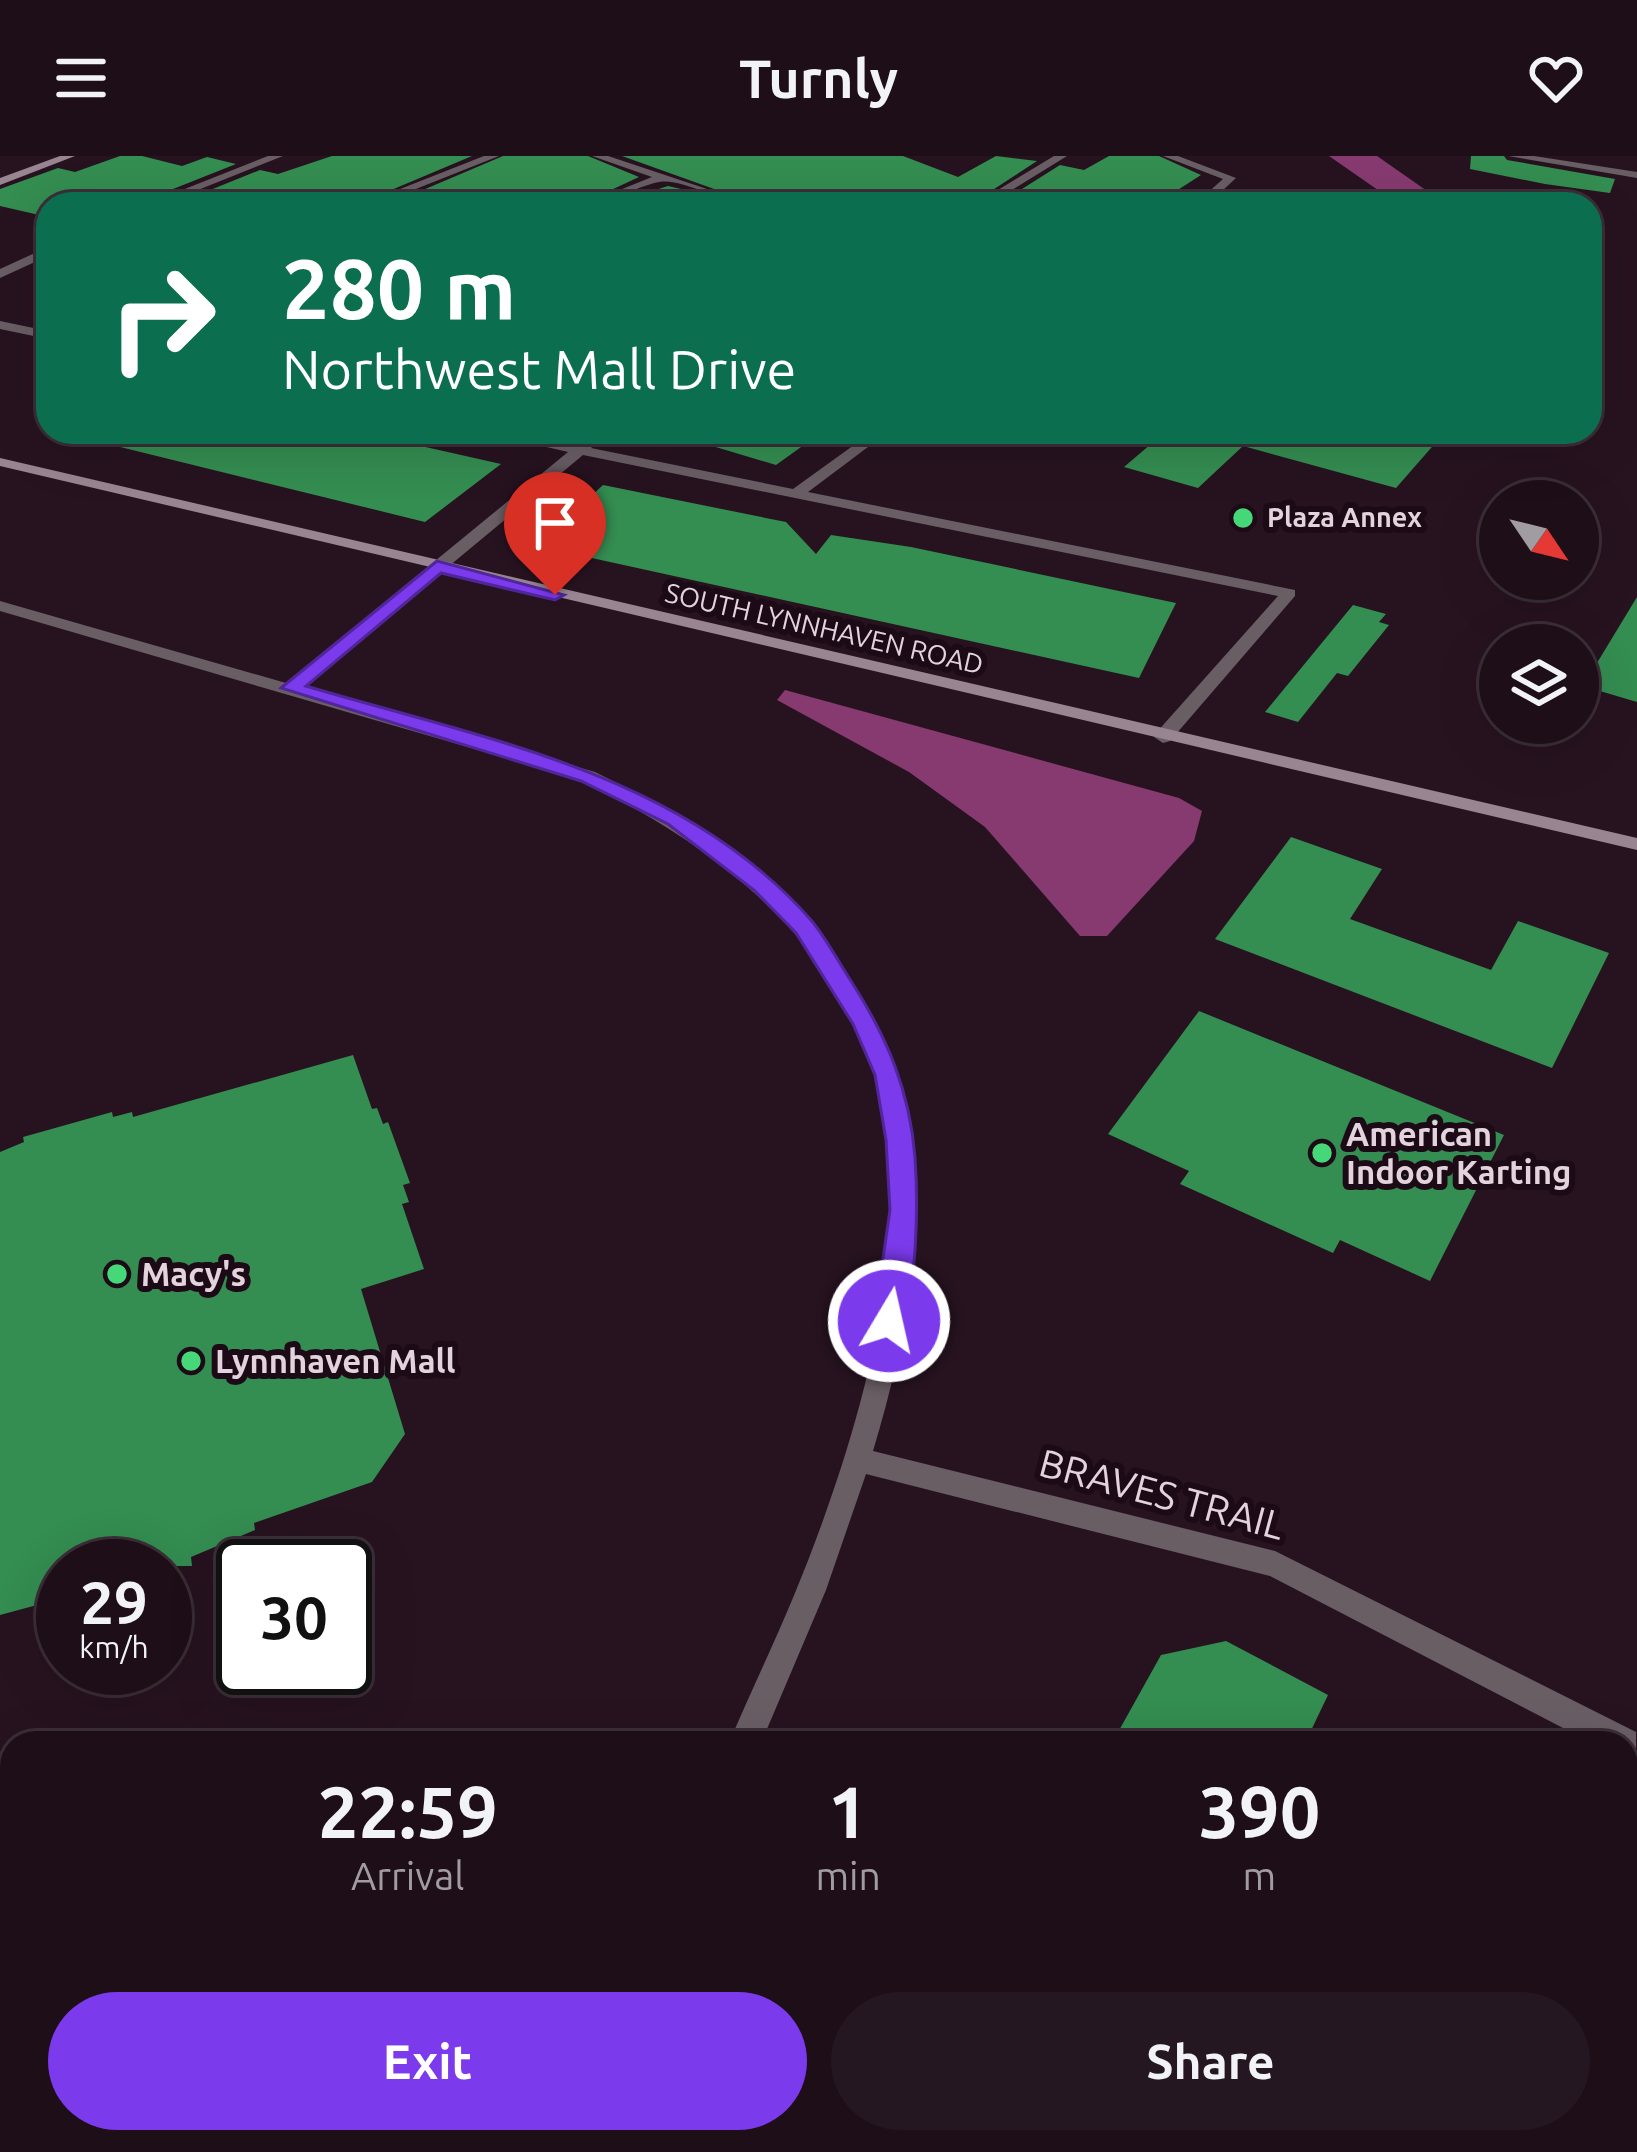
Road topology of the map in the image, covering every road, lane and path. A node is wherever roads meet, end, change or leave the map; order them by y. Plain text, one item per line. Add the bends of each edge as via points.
1 (70, 156) edge
2 (278, 156) edge
3 (494, 156) edge
4 (597, 156) edge
5 (1062, 156) edge
6 (1168, 156) edge
7 (1513, 156) edge
8 (1637, 175) edge
9 (663, 177) junction
10 (0, 182) edge
11 (184, 192) edge
12 (400, 192) edge
13 (623, 192) edge
14 (709, 192) edge
15 (1001, 192) edge
16 (1218, 192) edge
17 (36, 256) edge
18 (0, 274) edge
19 (0, 325) edge
20 (36, 332) edge
21 (543, 444) edge
22 (585, 444) edge
23 (864, 444) edge
24 (575, 451) junction
25 (0, 462) edge
26 (795, 494) junction
27 (437, 566) junction
28 (0, 606) edge
29 (291, 688) junction
30 (1163, 737) junction
31 (1637, 844) edge
32 (856, 1460) junction
33 (750, 1731) edge
34 (1603, 1731) edge

1 - 10 street
2 - 11 street
3 - 12 street
4 - 9 street
5 - 15 street
6 - 16 street via 1227,175 1232,182
7 - 8 street
9 - 13 street
9 - 14 street
17 - 18 street
19 - 20 street
21 - 24 street
22 - 24 street
23 - 26 street
24 - 26 street
24 - 27 street
25 - 27 street, SOUTH LYNNHAVEN ROAD
26 - 30 street via 1289,593
27 - 29 street
27 - 30 street, SOUTH LYNNHAVEN ROAD
28 - 29 street
29 - 32 street via 604,784 676,819 805,928 865,1023 888,1075 900,1140 904,1210 896,1278
30 - 31 street, SOUTH LYNNHAVEN ROAD
32 - 33 street
32 - 34 street, BRAVES TRAIL via 1275,1564

